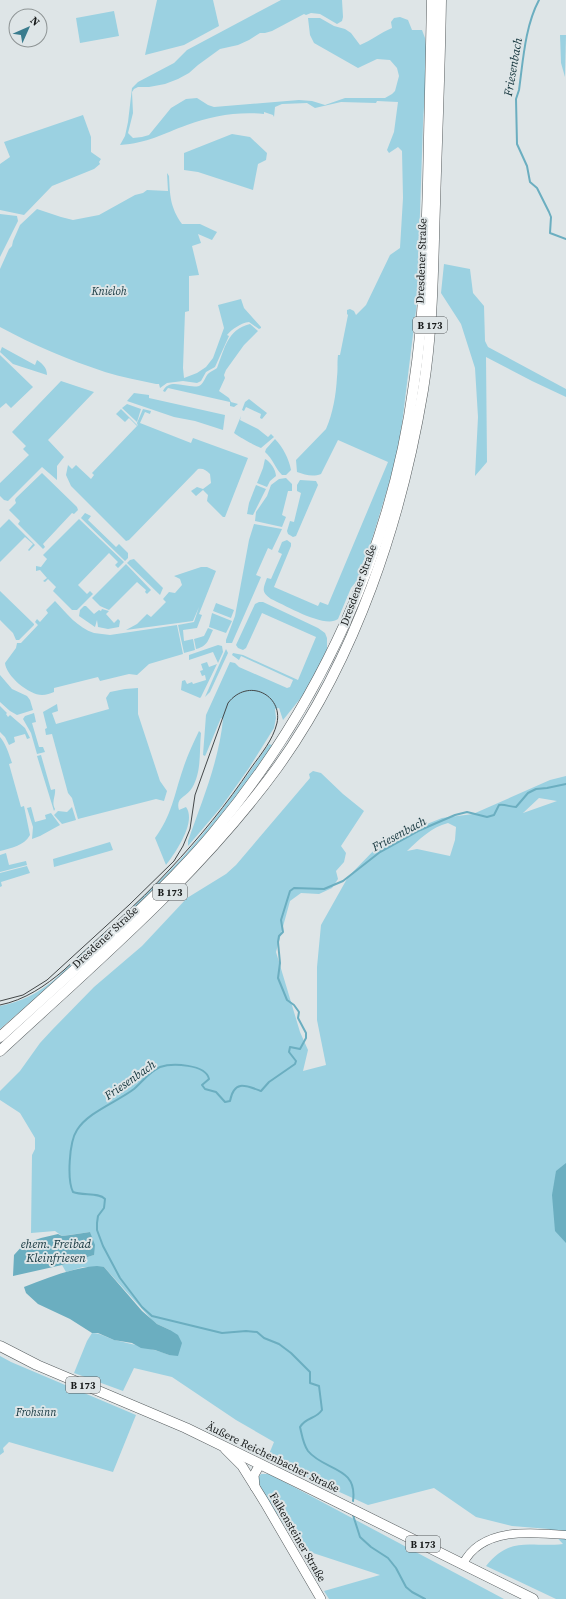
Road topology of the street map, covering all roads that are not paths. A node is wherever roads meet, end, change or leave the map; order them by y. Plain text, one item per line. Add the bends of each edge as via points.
1 (432, 0) edge
2 (441, 0) edge
3 (0, 1037) edge
4 (0, 1051) edge
5 (0, 1346) edge
6 (220, 1445) junction
7 (256, 1462) junction
8 (246, 1474) junction
9 (255, 1487) junction
10 (566, 1535) edge
11 (463, 1564) junction
12 (321, 1599) edge
13 (533, 1599) edge

1 - 3 main road, B 173 via 426,236 420,339 414,388 391,495 375,549 359,590 334,649 303,706 247,791 227,816 154,896
2 - 4 main road, Dresdener Straße / B 173 via 433,286 423,389 400,497 362,615 300,732 276,768 240,813 190,872
5 - 6 main road, Äußere Reichenbacher Straße / B 173 via 37,1365
6 - 7 main road, Äußere Reichenbacher Straße / B 173
6 - 8 main road, Falkensteiner Straße via 239,1462
7 - 8 main road via 247,1469
7 - 9 main road, Falkensteiner Straße
7 - 11 main road, Äußere Reichenbacher Straße / B 173
8 - 9 main road, Falkensteiner Straße
9 - 12 main road, Falkensteiner Straße
10 - 11 street via 512,1533 474,1549
11 - 13 main road, Äußere Reichenbacher Straße / B 173

